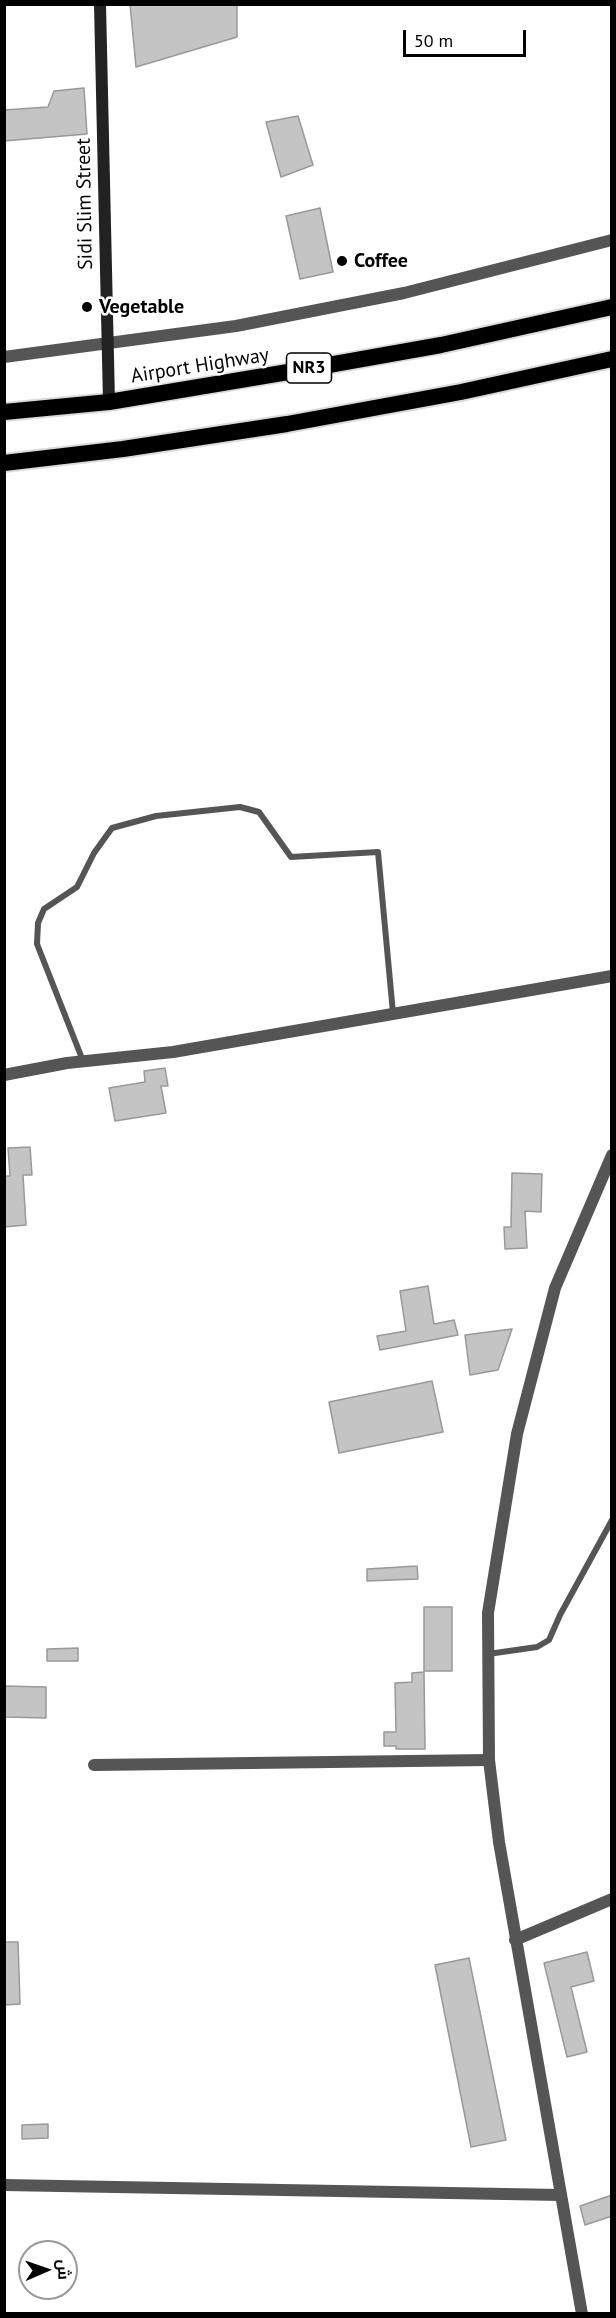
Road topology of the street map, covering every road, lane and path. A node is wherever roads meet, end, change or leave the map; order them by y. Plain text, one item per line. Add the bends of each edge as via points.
1 (100, 4) edge
2 (612, 240) edge
3 (612, 307) edge
4 (107, 343) junction
5 (4, 357) edge
6 (608, 361) edge
7 (109, 402) junction
8 (4, 412) edge
9 (4, 464) edge
10 (612, 976) edge
11 (393, 1012) junction
12 (83, 1061) junction
13 (4, 1075) edge
14 (612, 1155) edge
15 (612, 1520) edge
16 (487, 1654) junction
17 (489, 1760) junction
18 (94, 1765) dead end
19 (612, 1899) edge
20 (515, 1940) junction
21 (4, 2185) edge
22 (561, 2195) junction
23 (582, 2313) edge

1 - 4 main road, Sidi Slim Street
2 - 4 street via 404,293 236,326
3 - 7 highway, Airport Highway / NR3 via 441,345
4 - 5 street
4 - 7 main road, Sidi Slim Street
6 - 9 highway via 287,424
7 - 8 highway, Airport Highway / NR3
10 - 11 street
11 - 12 street via 173,1052
11 - 12 lane via 378,852 291,857 259,812 240,807 156,816 112,828 77,887 44,909 38,923 37,944
12 - 13 street
14 - 16 street via 555,1288 517,1434 488,1613
15 - 16 lane via 549,1640 537,1647
16 - 17 street
17 - 18 street
17 - 20 street
19 - 20 street
20 - 22 street
21 - 22 street
22 - 23 street

